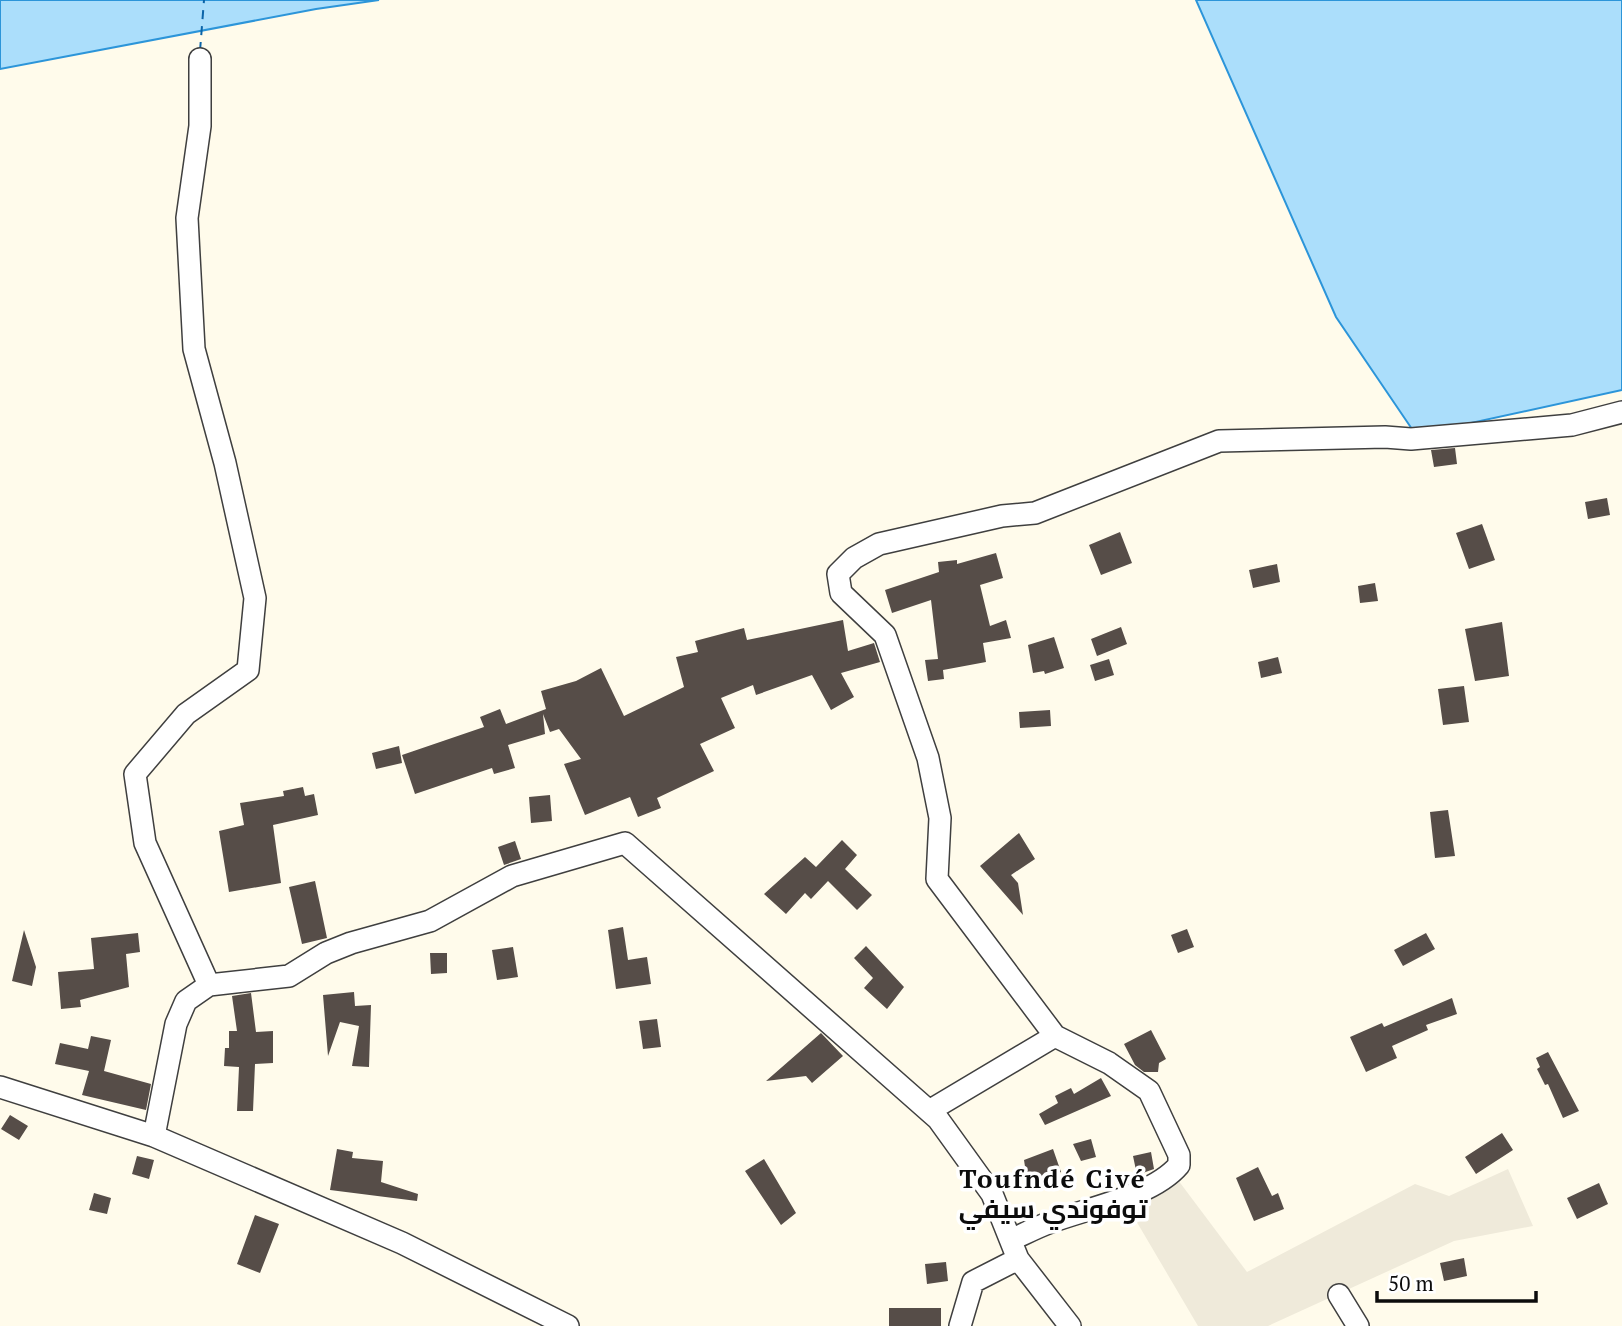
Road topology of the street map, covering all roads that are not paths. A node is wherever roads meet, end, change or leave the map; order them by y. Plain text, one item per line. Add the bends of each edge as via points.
1 (200, 59) dead end
2 (1622, 412) edge
3 (209, 985) junction
4 (1055, 1036) junction
5 (0, 1087) edge
6 (929, 1111) junction
7 (154, 1136) junction
8 (1015, 1250) junction
9 (1339, 1295) dead end
10 (568, 1326) edge
11 (960, 1326) edge
12 (1070, 1326) edge
13 (1359, 1326) edge

1 - 3 street via 200,126 187,218 194,349 256,598 248,670 186,714 135,774 145,843
2 - 4 street via 1572,425 1411,439 1219,441 1035,513 878,544 838,574 841,593 885,635 928,758 940,818 937,879
3 - 6 street via 289,976 351,943 430,921 512,876 625,843
3 - 7 street via 186,1001 176,1024
4 - 6 street
4 - 8 street via 1110,1063 1149,1091 1179,1155 1179,1166 1123,1198 1050,1223
5 - 7 street
6 - 8 street via 992,1194
7 - 10 street via 402,1243
8 - 11 street via 973,1282
8 - 12 street
9 - 13 street

